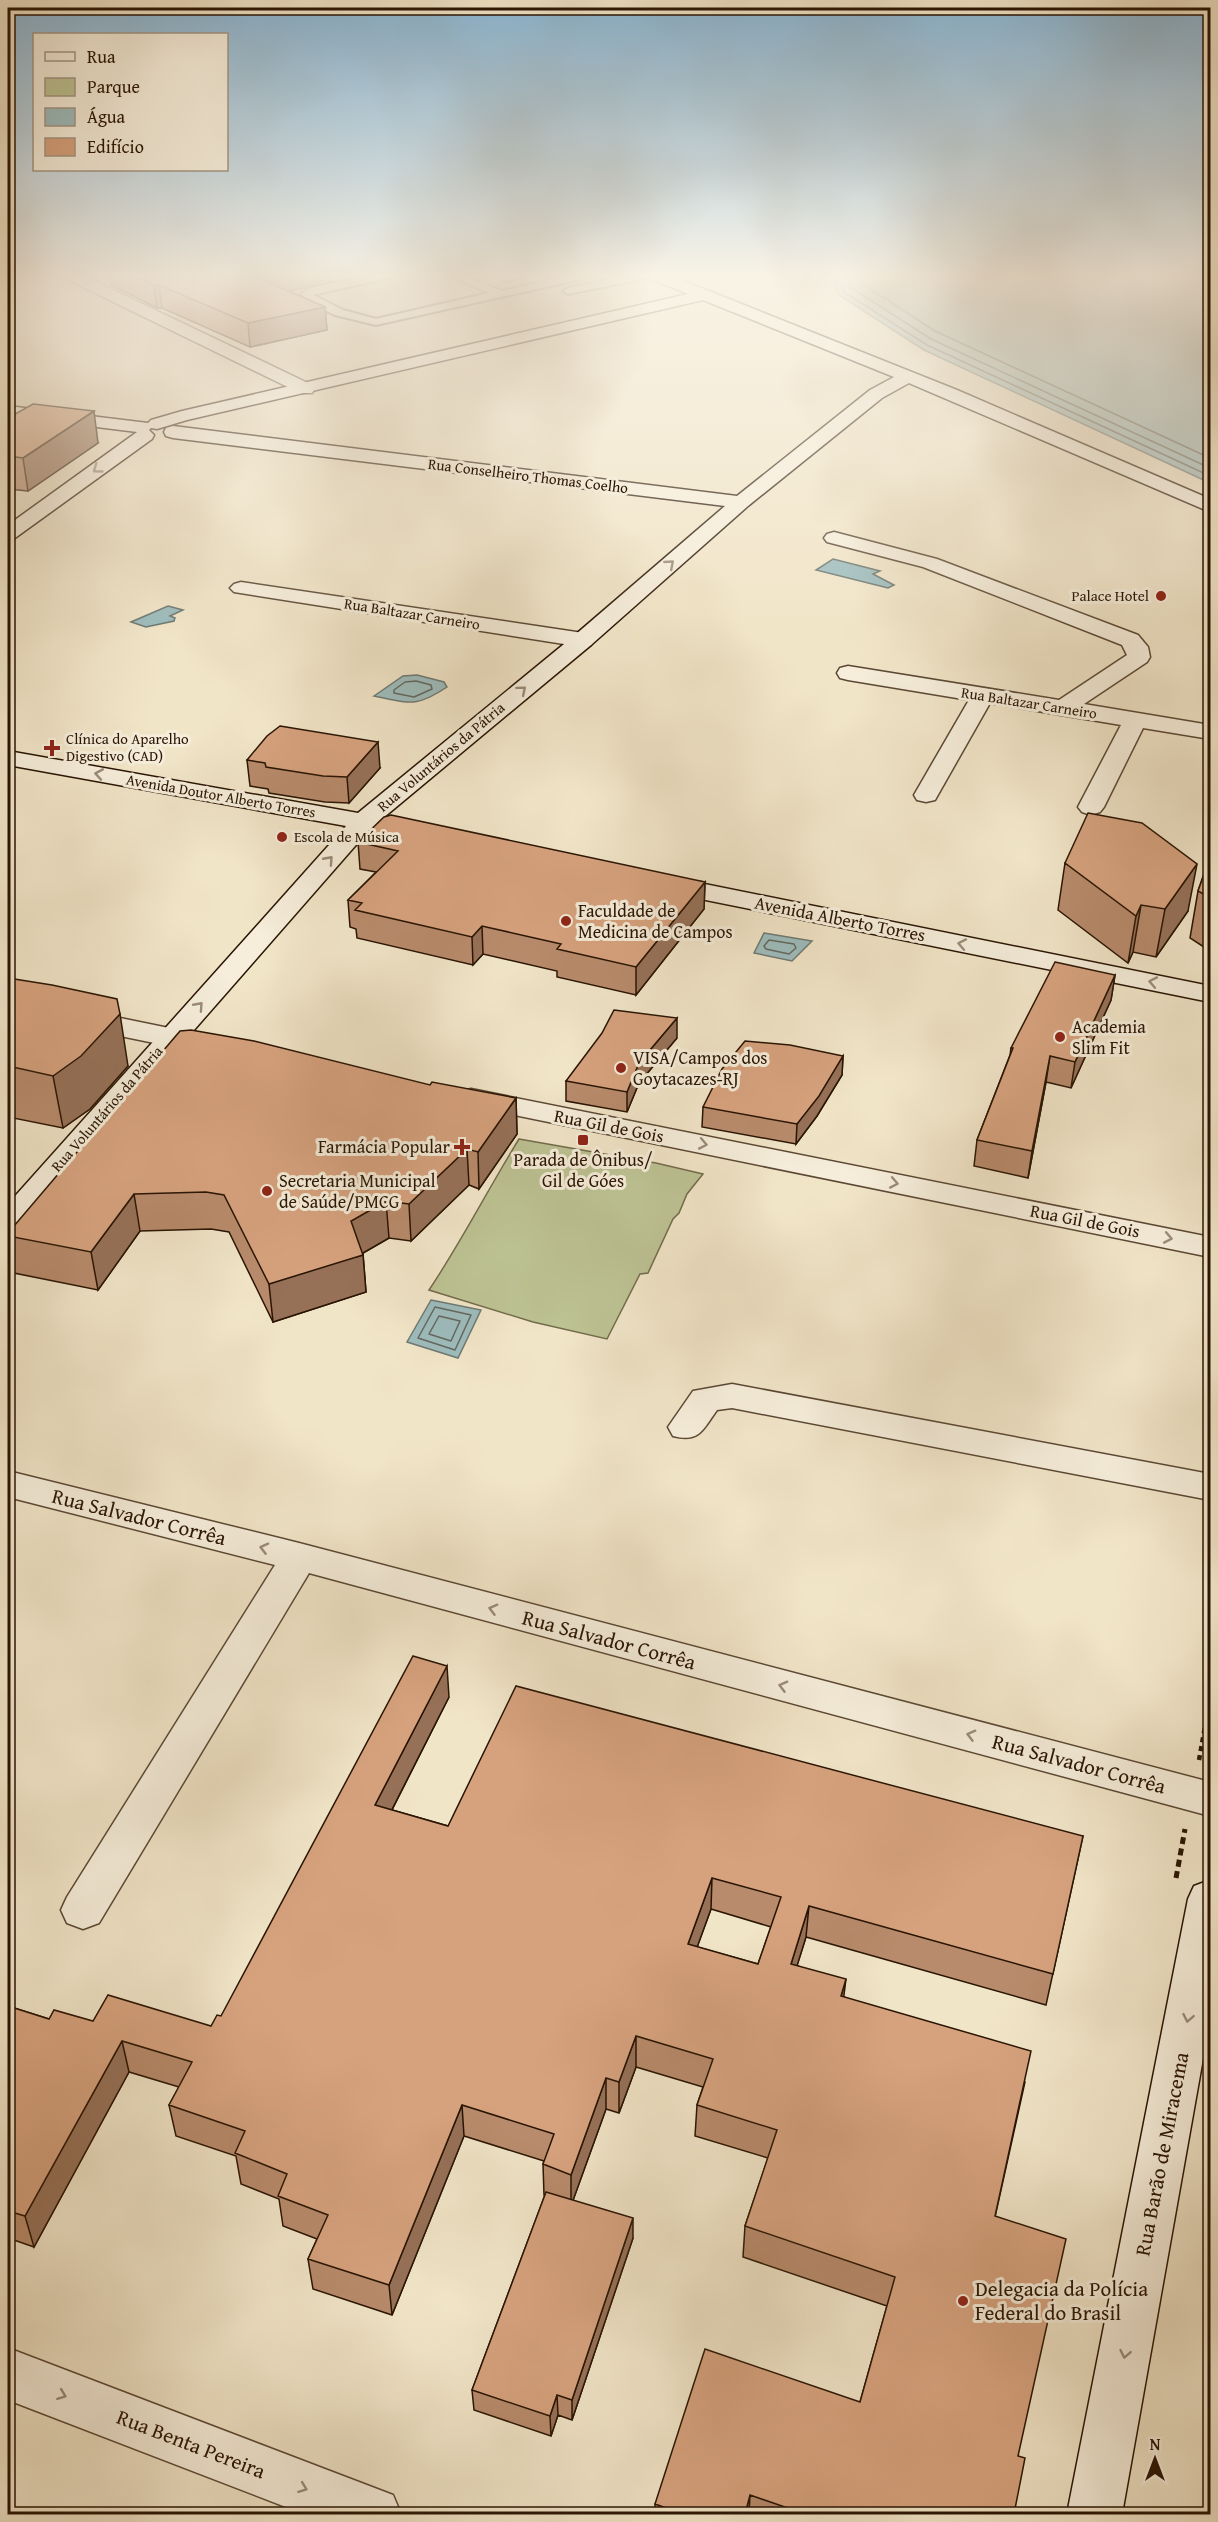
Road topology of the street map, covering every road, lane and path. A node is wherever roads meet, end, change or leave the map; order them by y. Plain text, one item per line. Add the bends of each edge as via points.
1 (285, 393) edge
2 (878, 393) edge
3 (947, 393) edge
4 (8, 411) edge
5 (154, 429) junction
6 (741, 502) junction
7 (1210, 506) edge
8 (8, 534) edge
9 (834, 538) dead end
10 (242, 588) dead end
11 (583, 640) junction
12 (848, 673) dead end
13 (983, 695) junction
14 (1063, 708) junction
15 (1135, 720) junction
16 (1210, 732) edge
17 (8, 758) edge
18 (926, 795) dead end
19 (1091, 807) dead end
20 (363, 822) junction
21 (410, 831) edge
22 (641, 879) edge
23 (1210, 994) edge
24 (8, 1004) edge
25 (171, 1037) junction
26 (229, 1049) edge
27 (440, 1091) edge
28 (8, 1223) edge
29 (1210, 1246) edge
30 (686, 1427) dead end
31 (8, 1484) edge
32 (1210, 1487) edge
33 (298, 1557) junction
34 (1210, 1799) edge
35 (1210, 1899) edge
36 (83, 1910) dead end
37 (8, 2374) edge
38 (374, 2514) edge
39 (1094, 2514) edge

1 - 5 main road via 182,416
2 - 6 main road, Rua Voluntários da Pátria
3 - 7 main road
4 - 5 main road, Rua Conselheiro Thomas Coelho
5 - 6 main road, Rua Conselheiro Thomas Coelho
5 -> 8 main road
11 -> 6 main road, Rua Voluntários da Pátria
9 - 14 main road via 930,563 1130,640 1137,647 1139,657
10 - 11 main road, Rua Baltazar Carneiro
20 -> 11 main road, Rua Voluntários da Pátria
12 - 13 main road, Rua Baltazar Carneiro
13 - 14 main road, Rua Baltazar Carneiro
13 - 18 main road
14 - 15 main road, Rua Baltazar Carneiro
15 - 16 main road, Rua Baltazar Carneiro
15 - 19 main road
20 -> 17 main road, Avenida Doutor Alberto Torres
20 - 21 main road
25 -> 20 main road, Rua Voluntários da Pátria
23 -> 22 main road, Avenida Alberto Torres
24 - 25 main road
25 - 26 main road
25 - 28 main road, Rua Voluntários da Pátria
27 -> 29 main road, Rua Gil de Gois
30 - 32 main road via 706,1399 732,1396
33 -> 31 main road, Rua Salvador Corrêa
34 -> 33 main road, Rua Salvador Corrêa
33 - 36 main road
35 -> 39 main road, Rua Barão de Miracema
37 -> 38 main road, Rua Benta Pereira

